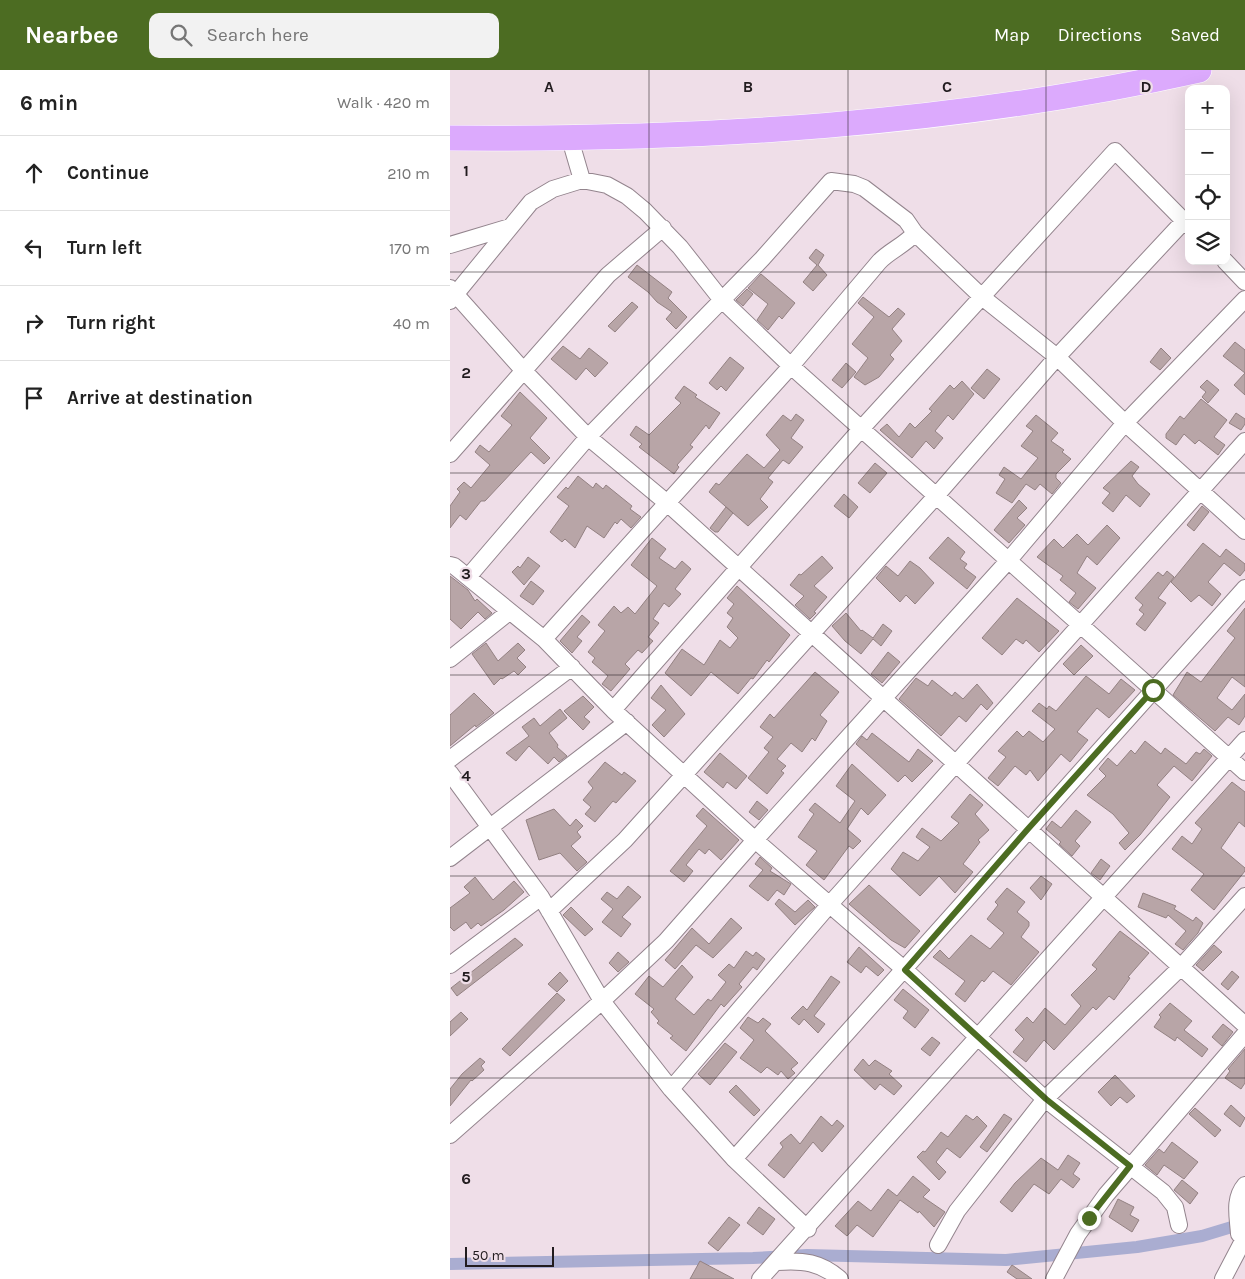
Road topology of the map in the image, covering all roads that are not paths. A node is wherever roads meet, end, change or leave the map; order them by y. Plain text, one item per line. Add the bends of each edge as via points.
1 (1199, 70) edge
2 (450, 138) edge
3 (570, 139) junction
4 (582, 180) junction
5 (1185, 222) edge
6 (1185, 224) edge
7 (510, 227) junction
8 (663, 228) junction
9 (915, 233) junction
10 (450, 246) edge
11 (1229, 265) edge
12 (1245, 282) edge
13 (452, 294) edge
14 (982, 297) junction
15 (1245, 299) edge
16 (721, 300) junction
17 (1058, 357) junction
18 (791, 366) junction
19 (523, 370) junction
20 (1125, 422) junction
21 (861, 429) junction
22 (588, 438) junction
23 (1245, 441) edge
24 (450, 454) edge
25 (1201, 489) junction
26 (936, 496) junction
27 (666, 502) junction
28 (1245, 531) edge
29 (1008, 561) junction
30 (450, 565) edge
31 (737, 568) junction
32 (468, 577) junction
33 (1245, 588) edge
34 (509, 612) junction
35 (1078, 625) junction
36 (810, 634) junction
37 (544, 639) junction
38 (450, 658) edge
39 (572, 667) junction
40 (1153, 690) junction
41 (883, 700) junction
42 (613, 710) junction
43 (627, 722) junction
44 (1245, 740) edge
45 (1229, 757) junction
46 (450, 759) edge
47 (955, 764) junction
48 (1245, 772) edge
49 (450, 773) edge
50 (684, 774) junction
51 (491, 829) junction
52 (1027, 830) junction
53 (755, 840) junction
54 (450, 858) edge
55 (1245, 896) edge
56 (1102, 898) junction
57 (545, 904) junction
58 (830, 904) junction
59 (450, 965) edge
60 (1180, 968) junction
61 (905, 970) junction
62 (602, 1001) junction
63 (1245, 1026) edge
64 (1245, 1034) edge
65 (977, 1037) junction
66 (670, 1089) junction
67 (1046, 1099) junction
68 (450, 1135) edge
69 (734, 1159) junction
70 (1130, 1166) junction
71 (1245, 1185) edge
72 (1180, 1225) dead end
73 (802, 1234) junction
74 (1245, 1235) edge
75 (938, 1245) dead end
76 (778, 1260) junction
77 (760, 1279) edge
78 (840, 1279) edge
79 (1054, 1279) edge
80 (1223, 1279) edge

1 - 3 highway via 1114,89 989,109 835,124
2 - 3 highway
3 - 4 street
4 - 7 street via 542,194
4 - 8 street via 607,185 628,196
5 - 14 street via 1115,151
6 - 17 street
7 - 10 street
7 - 13 street
8 - 16 street
8 - 19 street via 608,275
9 - 14 street
9 - 16 street via 906,220 864,188 831,181 762,260
9 - 18 street via 878,262
11 - 12 street
13 - 19 street
14 - 17 street
14 - 21 street
15 - 20 street
16 - 18 street
16 - 22 street
17 - 20 street
17 - 26 street
18 - 21 street
18 - 27 street
19 - 22 street
19 - 24 street
20 - 25 street
20 - 29 street
21 - 26 street
21 - 31 street
22 - 27 street
22 - 32 street
23 - 25 street
25 - 28 street
25 - 35 street
26 - 29 street
26 - 36 street
27 - 31 street
27 - 37 street
29 - 35 street
29 - 41 street
30 - 32 street
31 - 36 street
31 - 42 street
32 - 34 street
33 - 40 street
34 - 37 street
34 - 38 street
35 - 40 street
35 - 47 street
36 - 41 street
36 - 50 street
37 - 39 street
39 - 42 street
39 - 46 street
40 - 45 street
40 - 52 street
41 - 47 street
41 - 53 street
42 - 43 street
43 - 50 street
43 - 51 street
44 - 45 street
45 - 48 street
45 - 56 street
47 - 52 street
47 - 58 street
49 - 51 street
50 - 53 street
50 - 57 street via 625,840
51 - 54 street
51 - 57 street
52 - 56 street
52 - 61 street
53 - 58 street
53 - 62 street via 666,941
55 - 60 street
56 - 60 street
56 - 65 street
57 - 59 street
57 - 62 street
58 - 61 street
58 - 66 street
60 - 63 street
60 - 67 street
61 - 65 street
61 - 69 street via 822,1058
62 - 66 street
62 - 68 street
64 - 70 street
65 - 67 street
65 - 73 street
66 - 69 street
67 - 70 street
67 - 75 street via 957,1211
69 - 73 street
70 - 72 street via 1171,1199
70 - 79 street via 1078,1234
71 - 74 street via 1236,1204 1239,1234
73 - 76 street
74 - 80 street
76 - 77 street
76 - 78 street via 813,1262

